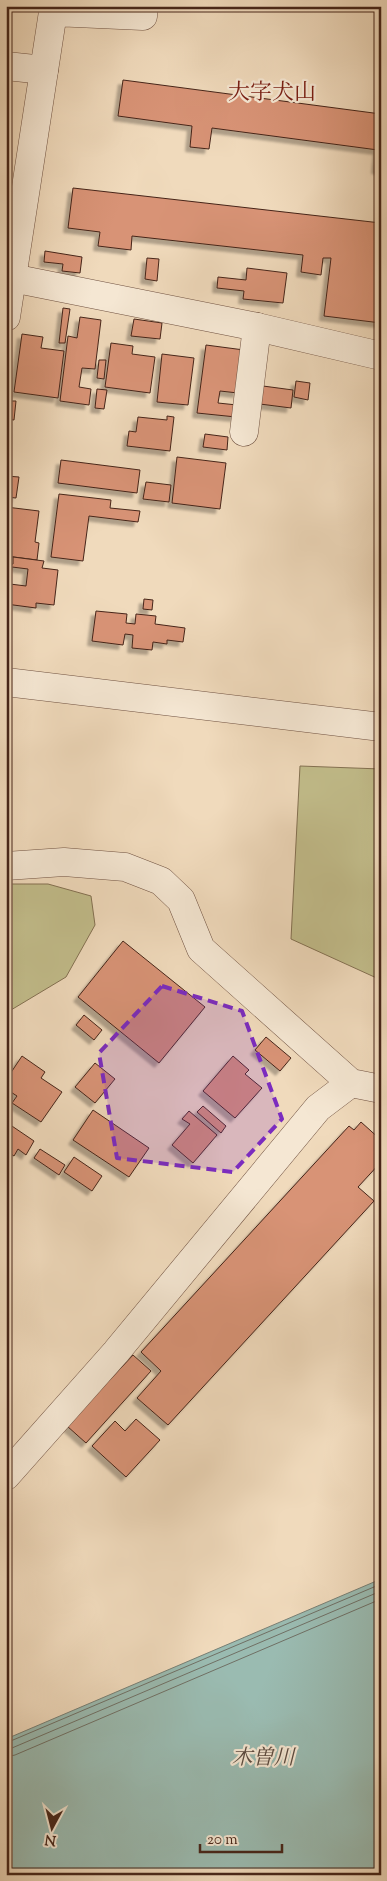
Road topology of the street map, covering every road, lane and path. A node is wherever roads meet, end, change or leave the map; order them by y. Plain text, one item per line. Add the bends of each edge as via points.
1 (144, 6) edge
2 (6, 66) edge
3 (44, 70) junction
4 (12, 278) junction
5 (6, 317) edge
6 (257, 327) junction
7 (381, 356) edge
8 (244, 432) dead end
9 (6, 682) edge
10 (381, 727) edge
11 (6, 866) edge
12 (351, 1083) junction
13 (381, 1089) edge
14 (6, 1476) edge

1 - 3 street via 143,16 53,12
2 - 3 street
3 - 4 street
4 - 5 street
4 - 6 street
6 - 7 street
6 - 8 street
9 - 10 street
11 - 12 street via 64,862 125,867 161,882 181,900 201,949
12 - 13 street
12 - 14 street via 318,1108 116,1352

